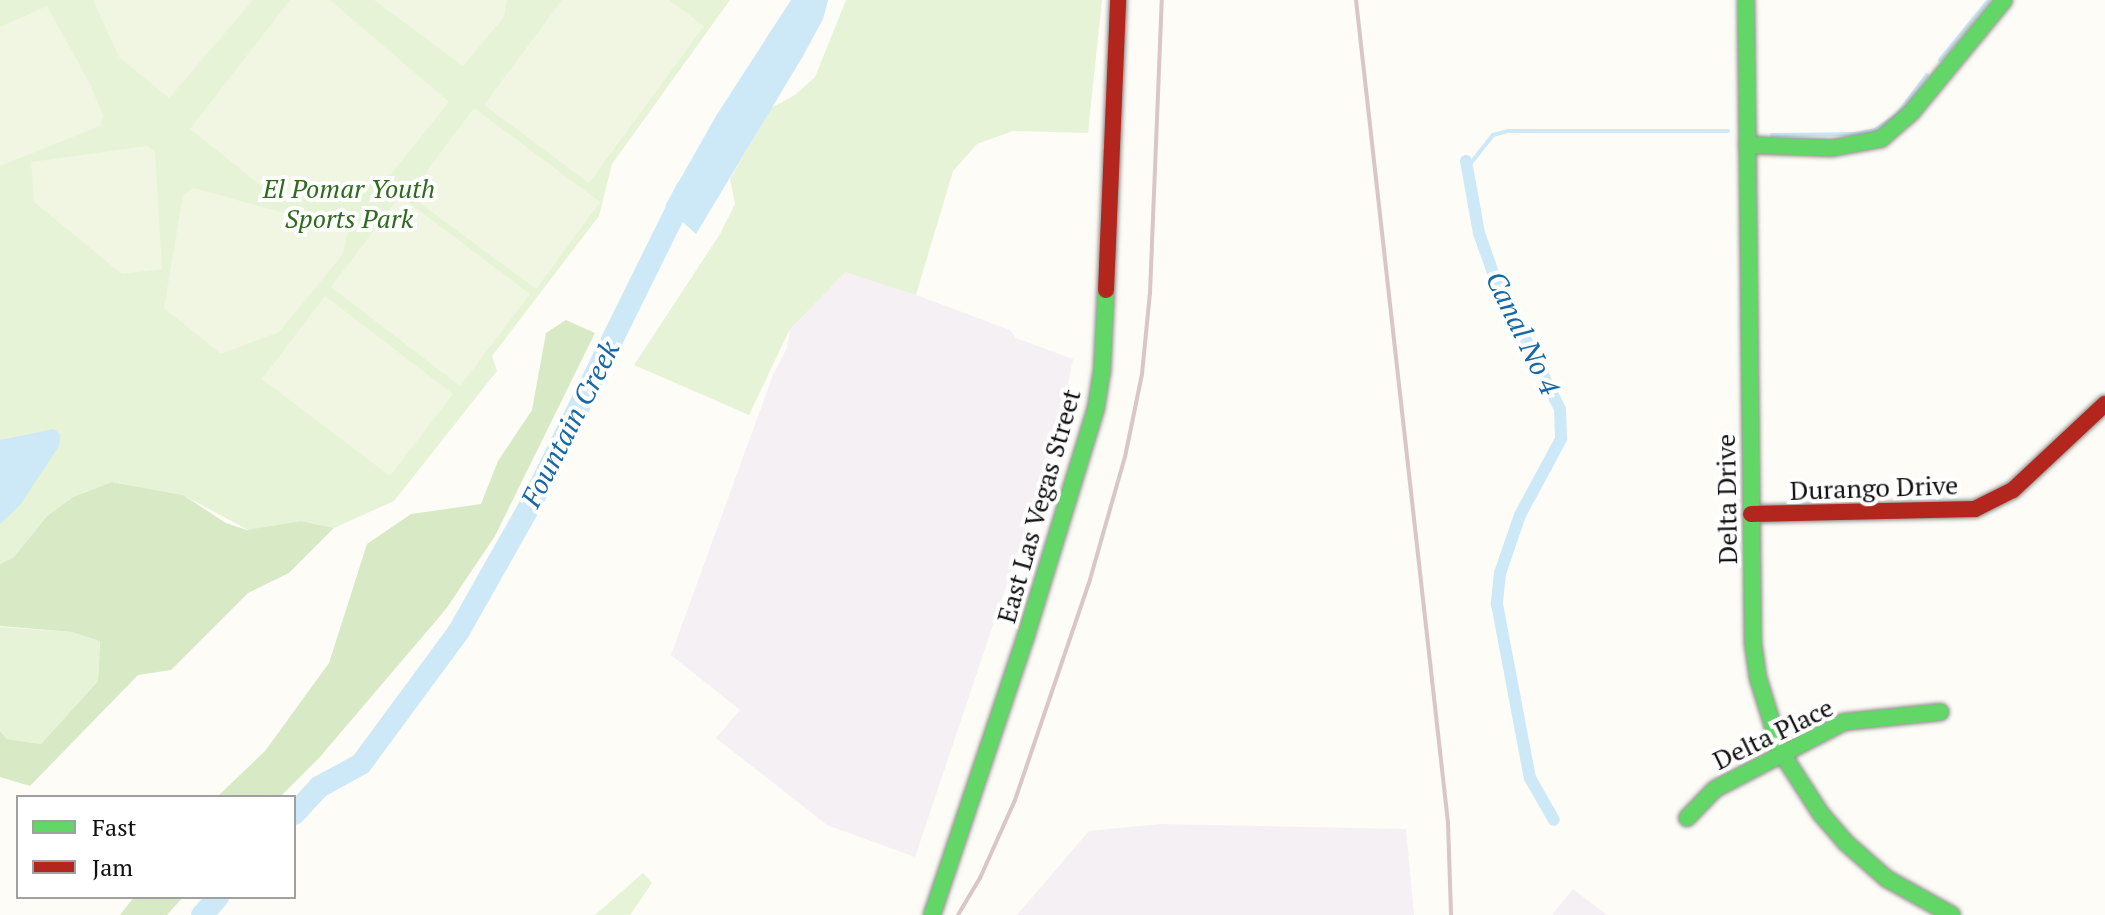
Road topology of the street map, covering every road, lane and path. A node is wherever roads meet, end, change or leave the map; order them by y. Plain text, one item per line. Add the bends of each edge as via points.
1 (1118, 0) edge
2 (1746, 0) edge
3 (2004, 0) edge
4 (1747, 145) junction
5 (2105, 404) edge
6 (1751, 514) junction
7 (1940, 712) dead end
8 (1781, 752) junction
9 (1687, 818) dead end
10 (932, 915) edge
11 (1952, 915) edge

1 - 10 street, East Las Vegas Street via 1102,372 1096,408
2 - 4 street, Delta Drive
3 - 4 street via 1911,113 1881,139 1832,148
4 - 6 street, Delta Drive
5 - 6 street, Durango Drive via 2013,490 1975,509
6 - 8 street, Delta Drive via 1753,643 1766,712
7 - 8 street, Delta Place via 1844,722
8 - 9 street, Delta Place via 1715,789
8 - 11 street, Delta Drive via 1845,842 1887,879

